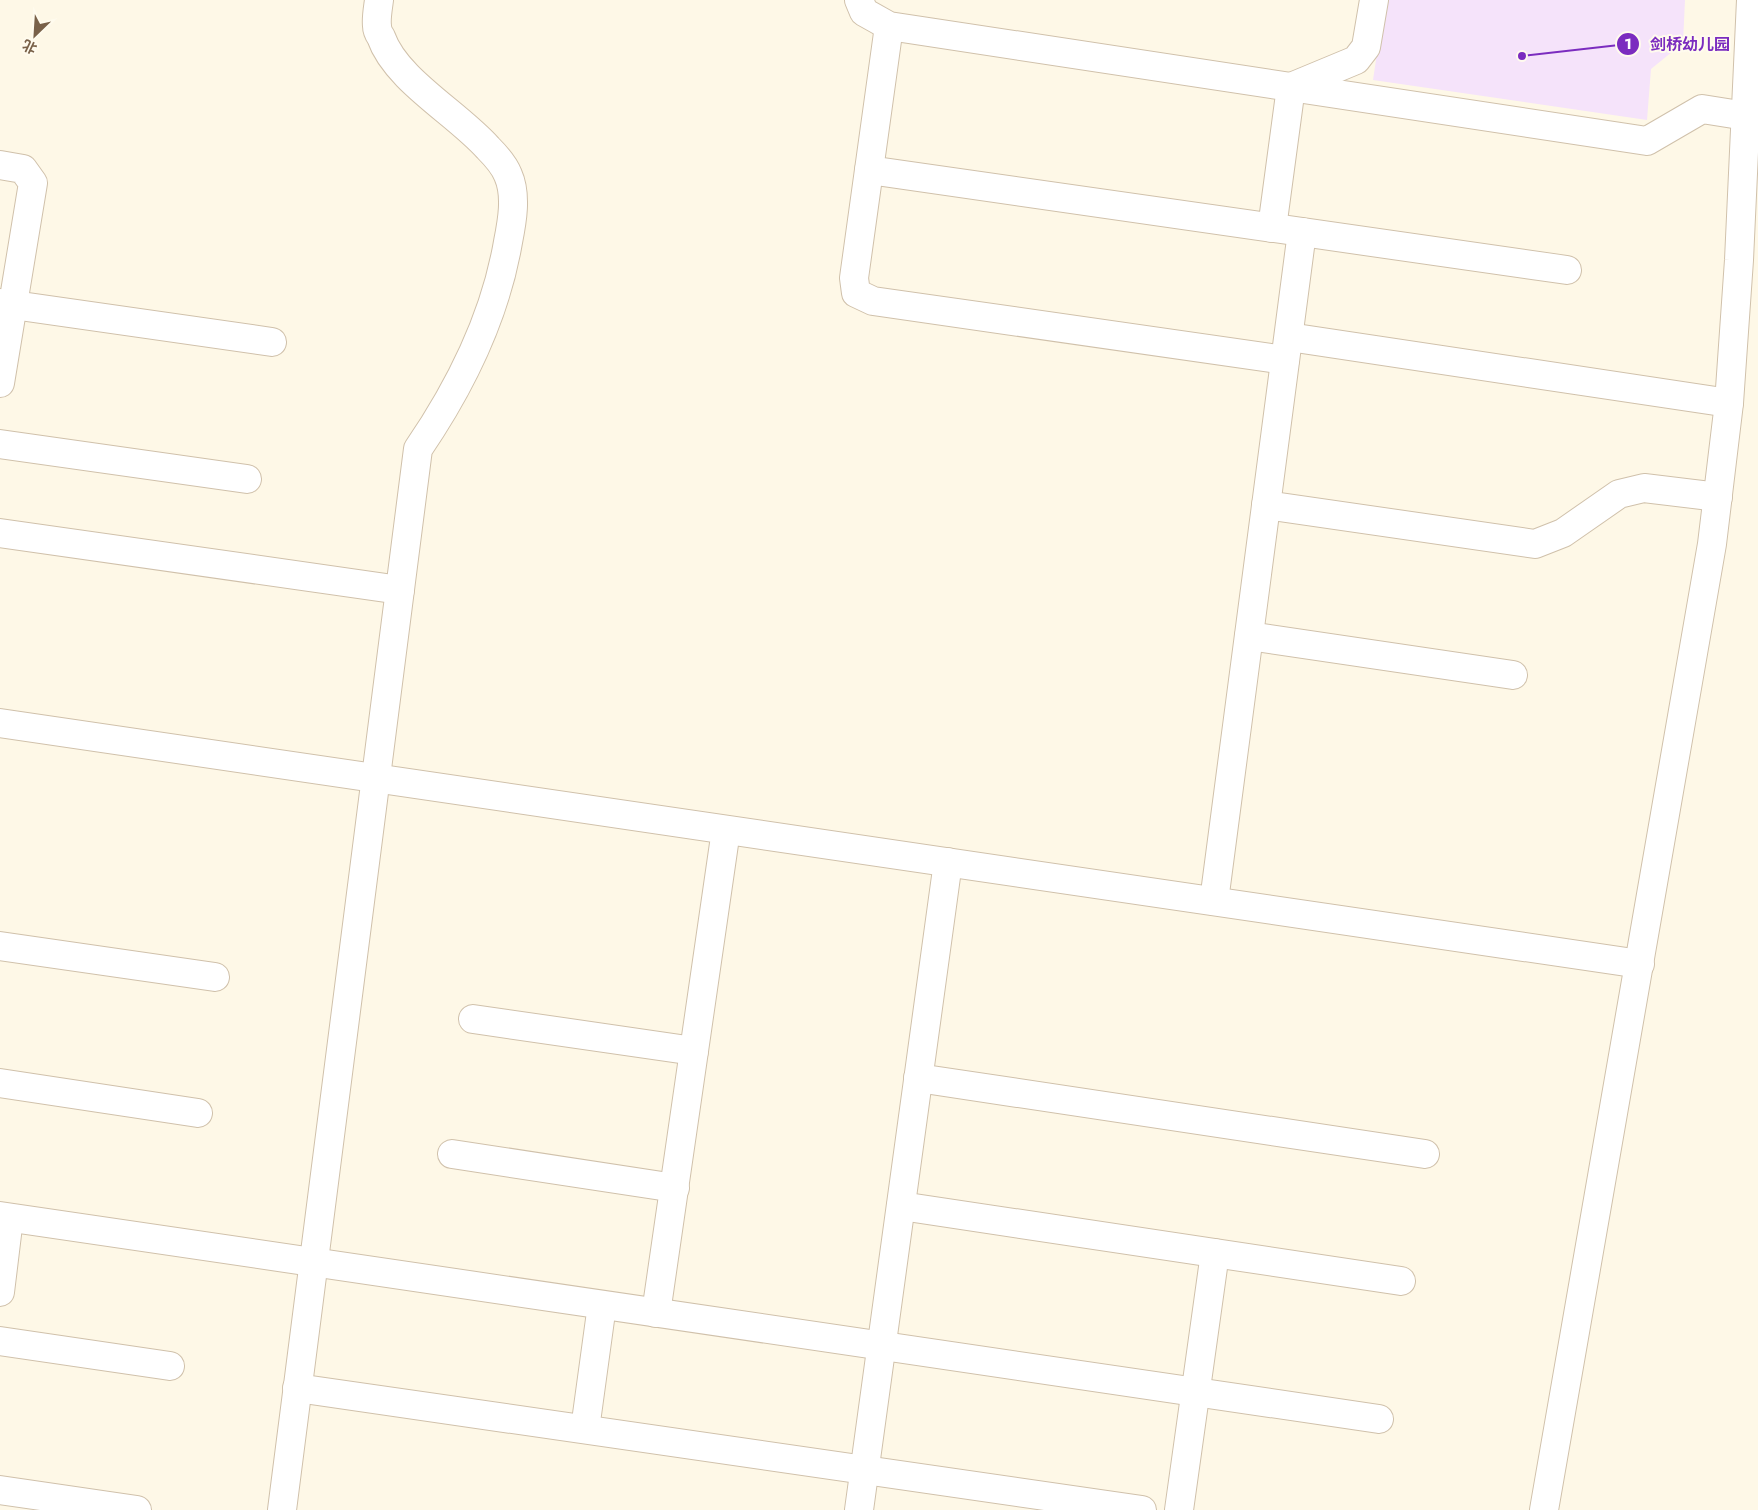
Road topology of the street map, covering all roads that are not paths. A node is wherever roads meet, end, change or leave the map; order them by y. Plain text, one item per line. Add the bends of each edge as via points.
1 (379, 0) edge
2 (859, 0) edge
3 (1374, 0) edge
4 (1751, 0) edge
5 (889, 26) junction
6 (1291, 87) junction
7 (1746, 116) junction
8 (0, 165) edge
9 (869, 170) junction
10 (1272, 228) junction
11 (1302, 232) junction
12 (1567, 270) dead end
13 (6, 304) edge
14 (272, 342) dead end
15 (1287, 348) junction
16 (0, 383) edge
17 (1729, 403) junction
18 (0, 444) edge
19 (247, 479) dead end
20 (1718, 497) junction
21 (1266, 505) junction
22 (0, 533) edge
23 (400, 590) junction
24 (1249, 636) junction
25 (1513, 674) dead end
26 (0, 723) edge
27 (376, 778) junction
28 (726, 830) junction
29 (948, 862) junction
30 (1214, 901) junction
31 (0, 946) edge
32 (1640, 964) junction
33 (215, 977) dead end
34 (473, 1019) dead end
35 (694, 1051) junction
36 (918, 1078) junction
37 (0, 1083) edge
38 (198, 1113) dead end
39 (452, 1154) dead end
40 (1425, 1154) dead end
41 (675, 1188) junction
42 (901, 1206) junction
43 (4, 1217) edge
44 (1215, 1253) junction
45 (314, 1262) junction
46 (1401, 1281) dead end
47 (0, 1292) edge
48 (602, 1305) junction
49 (656, 1313) junction
50 (0, 1341) edge
51 (882, 1346) junction
52 (170, 1366) dead end
53 (298, 1388) junction
54 (1196, 1392) junction
55 (1379, 1419) dead end
56 (585, 1429) junction
57 (864, 1470) junction
58 (0, 1490) edge
59 (137, 1510) edge
60 (282, 1510) edge
61 (859, 1510) edge
62 (1142, 1510) edge
63 (1180, 1510) edge
64 (1544, 1510) edge

1 - 23 street via 377,26 385,49 399,68 480,138 508,175 512,198 512,222 505,262 485,325 462,379 418,449
2 - 5 street via 864,12
3 - 6 street via 1366,48 1356,60
4 - 7 street
5 - 6 street
5 - 9 street
6 - 7 street via 1647,141 1702,109
6 - 10 street
7 - 17 street
8 - 13 street via 23,169 33,183
9 - 10 street
9 - 15 street via 854,278 856,293 873,301
10 - 11 street
11 - 12 street
11 - 15 street
13 - 14 street
13 - 16 street
15 - 17 street
15 - 21 street
17 - 20 street
18 - 19 street
20 - 21 street via 1644,488 1619,494 1563,534 1535,544
20 - 32 street
21 - 24 street
22 - 23 street
23 - 27 street
24 - 25 street
24 - 30 street
26 - 27 street
27 - 28 street
27 - 45 street
28 - 29 street
28 - 35 street
29 - 30 street
29 - 36 street
30 - 32 street
31 - 33 street
32 - 64 street
34 - 35 street
35 - 41 street
36 - 40 street
36 - 42 street
37 - 38 street
39 - 41 street
41 - 49 street
42 - 44 street
42 - 51 street
43 - 45 street
43 - 47 street
44 - 46 street
44 - 54 street
45 - 48 street
45 - 53 street
48 - 49 street
48 - 56 street
49 - 51 street
50 - 52 street
51 - 54 street
51 - 57 street
53 - 56 street
53 - 60 street
54 - 55 street
54 - 63 street
56 - 57 street
57 - 61 street
57 - 62 street
58 - 59 street

